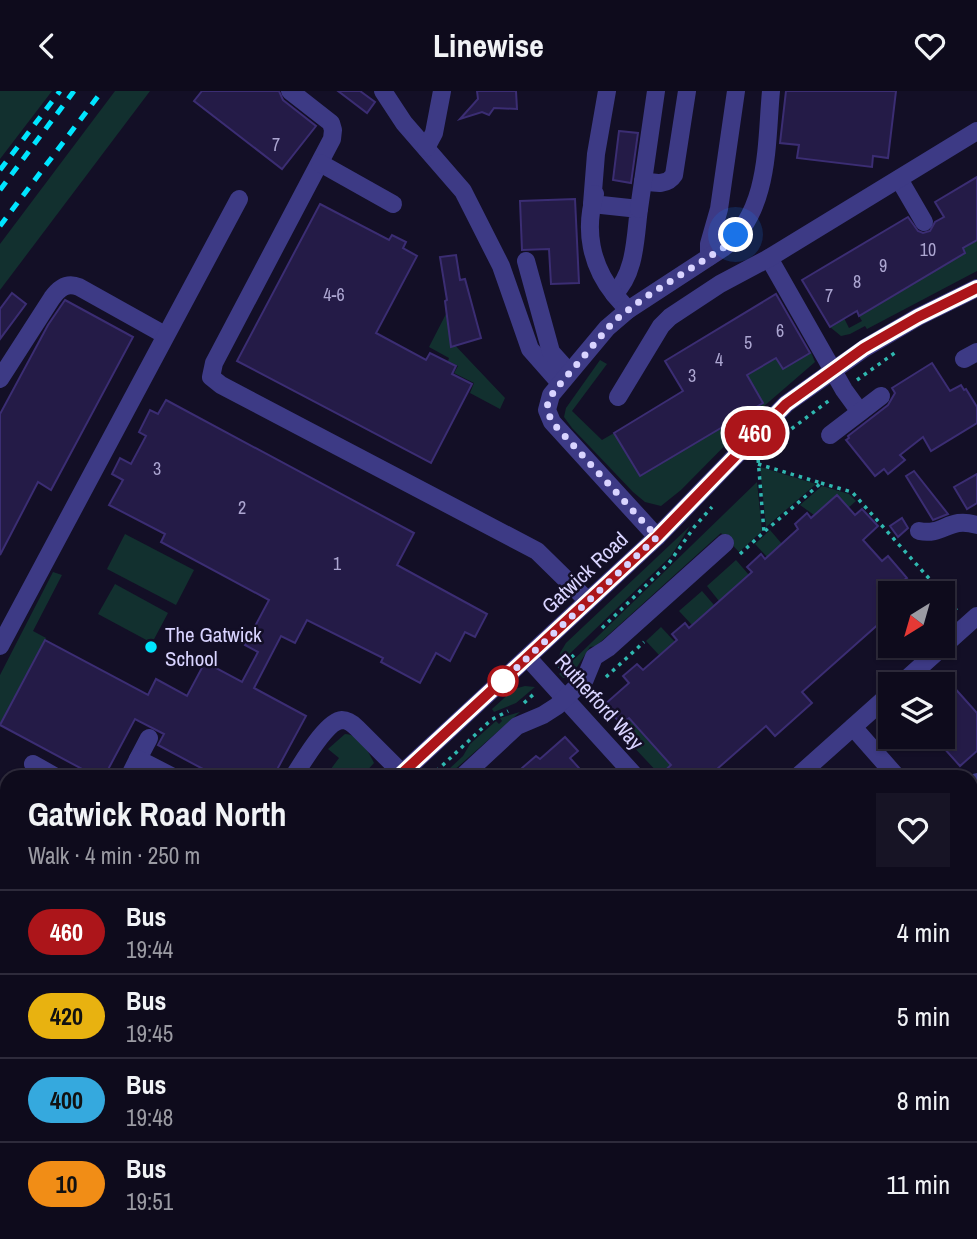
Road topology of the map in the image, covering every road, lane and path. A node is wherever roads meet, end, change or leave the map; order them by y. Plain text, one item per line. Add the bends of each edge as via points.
1 (290, 91) edge
2 (383, 91) edge
3 (442, 91) edge
4 (607, 91) edge
5 (614, 91) edge
6 (656, 91) edge
7 (687, 91) edge
8 (736, 91) edge
9 (771, 91) edge
10 (977, 131) edge
11 (426, 148) junction
12 (320, 163) junction
13 (899, 179) junction
14 (643, 181) junction
15 (239, 199) dead end
16 (393, 204) dead end
17 (592, 204) junction
18 (639, 209) junction
19 (924, 222) dead end
20 (709, 257) junction
21 (769, 258) junction
22 (526, 261) dead end
23 (977, 288) edge
24 (614, 294) junction
25 (628, 310) junction
26 (165, 335) junction
27 (904, 345) dead end
28 (834, 369) junction
29 (565, 377) junction
30 (0, 379) edge
31 (844, 390) junction
32 (881, 396) dead end
33 (618, 397) dead end
34 (860, 412) junction
35 (830, 435) dead end
36 (774, 442) dead end
37 (766, 449) dead end
38 (758, 464) dead end
39 (750, 467) dead end
40 (821, 483) junction
41 (717, 503) dead end
42 (977, 525) edge
43 (919, 531) dead end
44 (764, 532) dead end
45 (657, 537) junction
46 (724, 543) dead end
47 (931, 581) edge
48 (588, 601) junction
49 (977, 616) edge
50 (598, 631) dead end
51 (0, 646) edge
52 (579, 651) dead end
53 (528, 658) junction
54 (914, 672) edge
55 (548, 680) junction
56 (566, 698) junction
57 (878, 705) edge
58 (519, 707) dead end
59 (512, 709) dead end
60 (853, 727) junction
61 (149, 738) dead end
62 (138, 759) junction
63 (33, 764) dead end
64 (44, 770) edge
65 (132, 770) edge
66 (159, 770) edge
67 (298, 770) edge
68 (395, 770) edge
69 (405, 770) edge
70 (437, 770) edge
71 (469, 770) edge
72 (630, 770) edge
73 (805, 770) edge
74 (891, 770) edge

1 - 12 street via 332,126 332,139
2 - 11 street
3 - 11 street via 434,133
4 - 17 street
5 - 17 street via 607,155
6 - 14 street
7 - 14 street via 674,175 664,183
8 - 20 street
9 - 20 street via 759,196 733,240
10 - 13 street
11 - 29 street via 463,191 501,266 530,349
12 - 16 street
12 - 48 street via 214,363 211,377 537,551
13 - 19 street
13 - 21 street
14 - 18 street
15 - 26 street
17 - 18 street
17 - 24 street via 591,252
18 - 24 street via 628,275
20 - 25 street
21 - 28 street
21 - 33 street via 720,283 666,320
22 - 29 street via 551,352
23 - 28 street, Gatwick Road via 901,326
24 - 25 street
25 - 29 street
26 - 30 street via 79,287 67,285 52,298
26 - 51 street
27 - 31 path
28 - 31 street
28 - 45 street, Gatwick Road via 772,415
29 - 45 street via 548,401 549,417
31 - 34 street
31 - 36 path
32 - 34 street
34 - 35 street
37 - 39 path
38 - 40 path
40 - 44 path
40 - 47 path via 852,492
41 - 50 path via 673,559
42 - 43 street via 957,521 936,532
45 - 48 street, Gatwick Road
46 - 56 street via 594,657 584,679
48 - 53 street, Gatwick Road
49 - 54 street
52 - 55 path
53 - 55 street, Rutherford Way
53 - 69 street, Gatwick Road
55 - 56 street, Rutherford Way
55 - 58 path
56 - 71 street via 548,713 517,726
56 - 72 street, Rutherford Way
57 - 60 street
59 - 70 path via 491,720
60 - 73 street
60 - 74 street
61 - 62 street
62 - 65 street
62 - 66 street
63 - 64 street
67 - 68 street via 322,735 342,720 354,725

